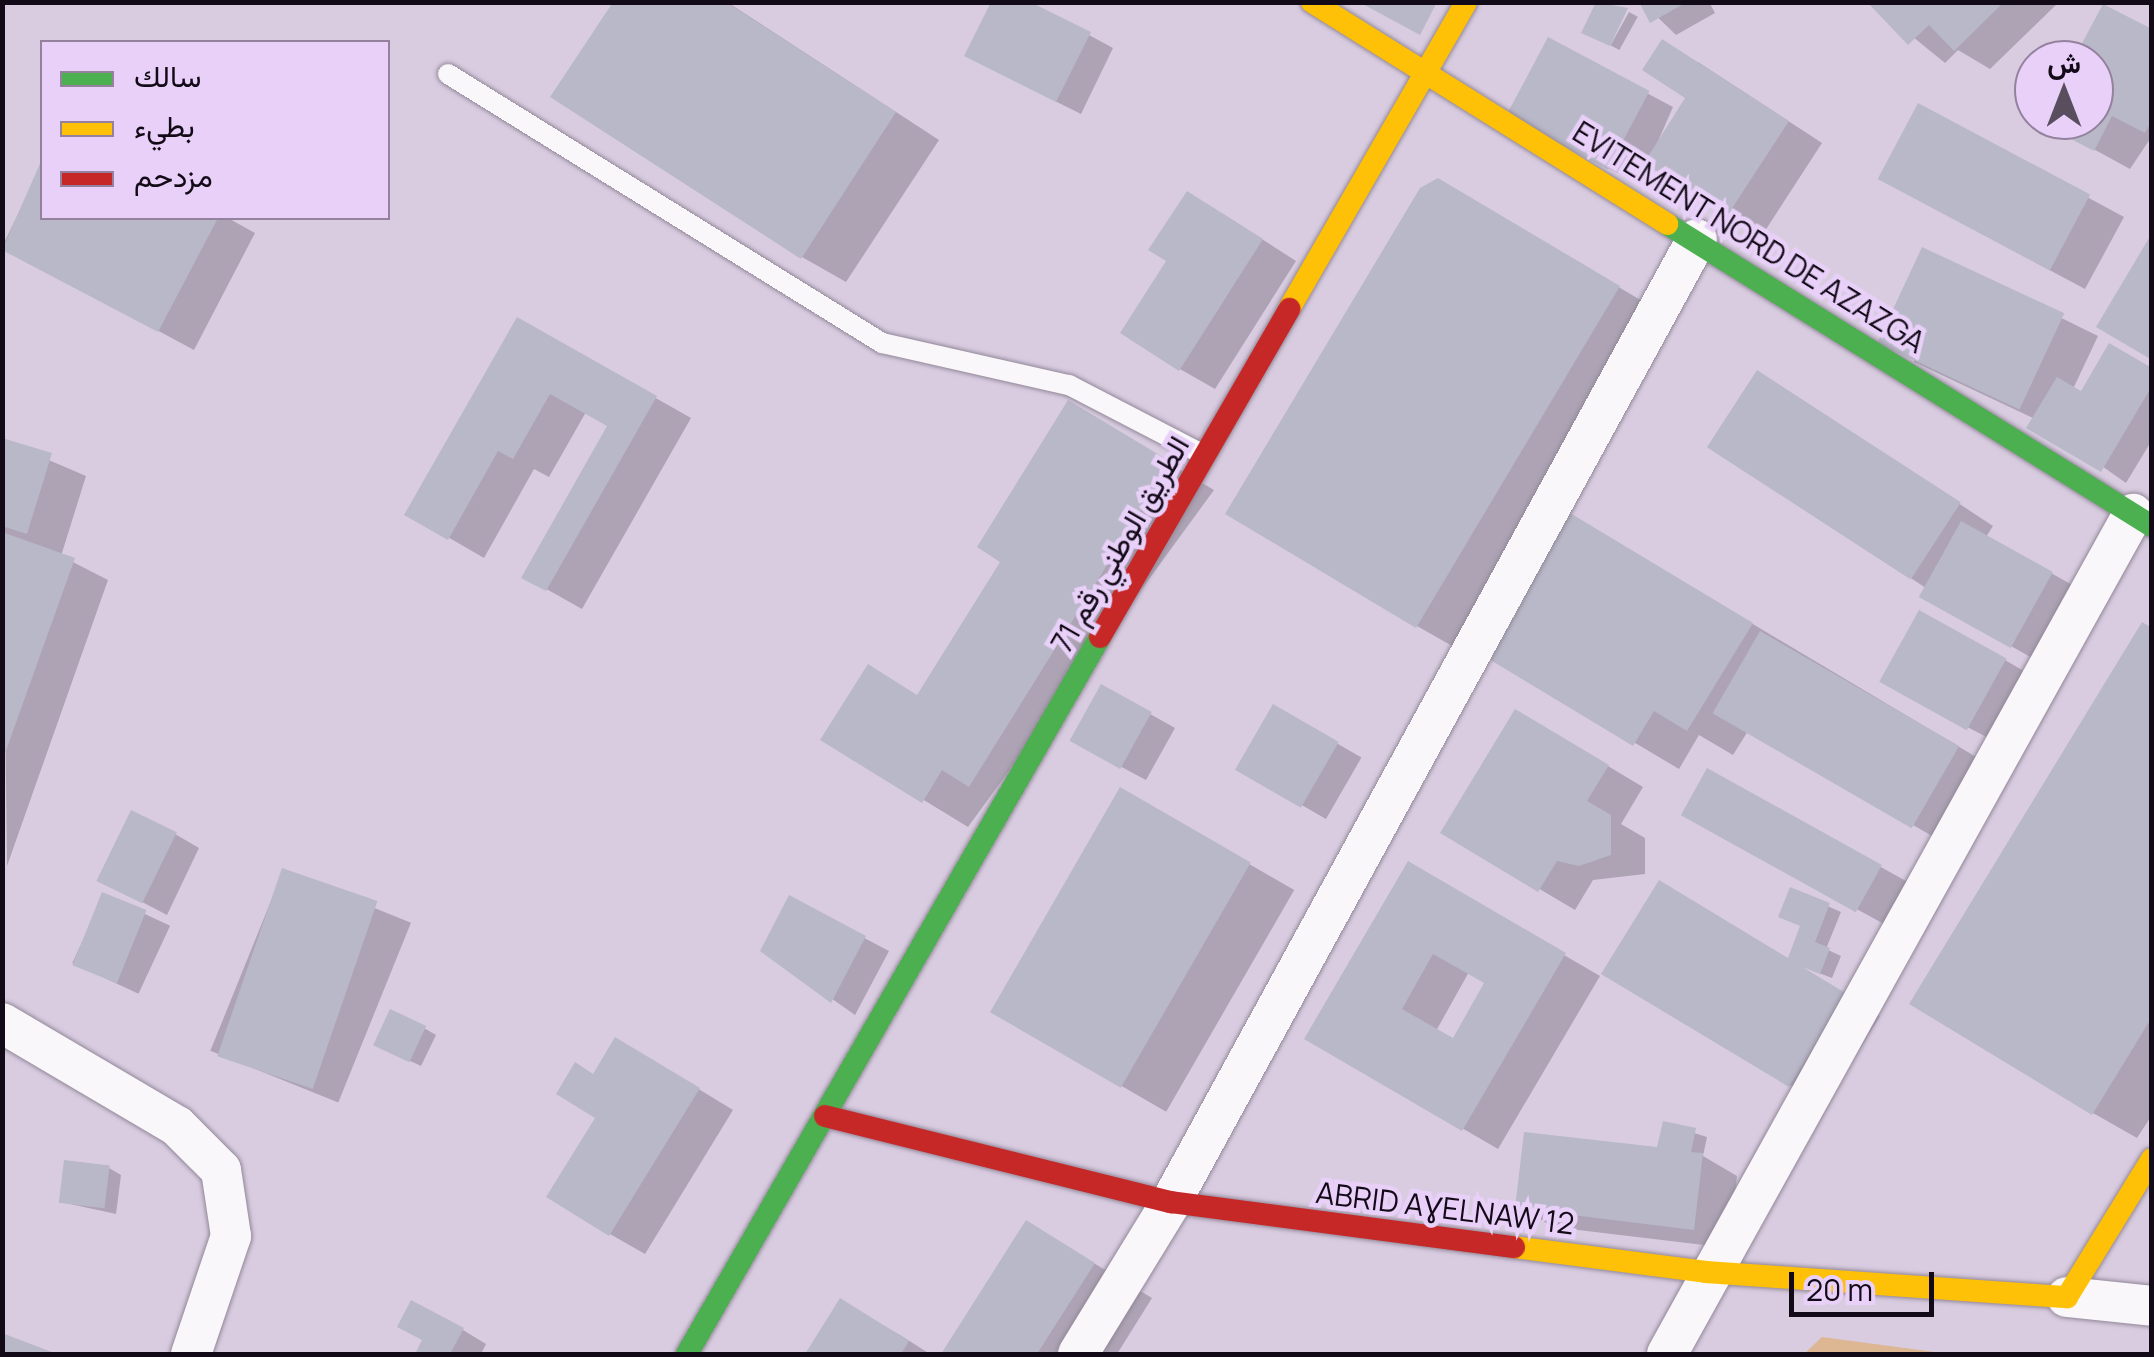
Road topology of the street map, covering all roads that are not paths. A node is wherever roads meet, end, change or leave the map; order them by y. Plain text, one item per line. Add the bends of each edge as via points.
1 (1312, 2) edge
2 (1466, 2) edge
3 (1427, 70) junction
4 (448, 74) dead end
5 (1697, 239) junction
6 (1206, 456) junction
7 (2142, 520) edge
8 (2, 1023) edge
9 (825, 1116) junction
10 (2152, 1158) edge
11 (1170, 1202) junction
12 (1706, 1272) junction
13 (2067, 1297) junction
14 (2152, 1306) edge
15 (191, 1354) edge
16 (687, 1354) edge
17 (1078, 1354) edge
18 (1668, 1354) edge
19 (1696, 1354) edge

1 - 3 main road, EVITEMENT NORD DE AZAZGA
2 - 3 main road, الطريق الوطني رقم 71
3 - 5 main road, EVITEMENT NORD DE AZAZGA
3 - 6 main road, الطريق الوطني رقم 71
4 - 6 lane via 882,343 1069,385
5 - 7 main road, EVITEMENT NORD DE AZAZGA
5 - 11 street
6 - 9 main road, الطريق الوطني رقم 71
7 - 12 street
8 - 15 street via 176,1126 221,1170 230,1236
9 - 11 main road, ABRID AƔELNAW 12
9 - 16 main road, الطريق الوطني رقم 71
10 - 13 main road
11 - 12 main road, ABRID AƔELNAW 12
11 - 17 street
12 - 13 main road, ABRID AƔELNAW 12
12 - 18 street
12 - 19 street
13 - 14 street

